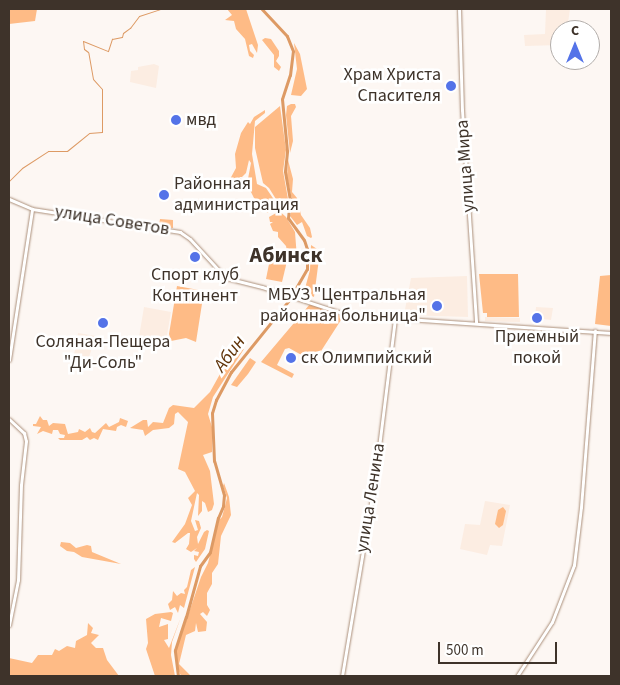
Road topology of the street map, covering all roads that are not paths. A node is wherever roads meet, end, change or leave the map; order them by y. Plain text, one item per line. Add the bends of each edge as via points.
1 (459, 9) edge
2 (9, 200) edge
3 (32, 209) junction
4 (395, 318) junction
5 (476, 322) junction
6 (595, 331) junction
7 (611, 333) edge
8 (9, 360) edge
9 (9, 419) edge
10 (9, 626) edge
11 (342, 676) edge
12 (516, 676) edge

1 - 5 main road, улица Мира
2 - 3 main road, улица Советов
3 - 4 main road, улица Советов via 180,232 224,277 348,315
3 - 8 main road
4 - 5 main road, улица Советов
4 - 11 main road, улица Ленина via 375,479
5 - 6 main road, улица Советов
6 - 7 main road, улица Советов
6 - 12 main road via 577,551 552,622
9 - 10 main road via 26,438 20,485 18,580

